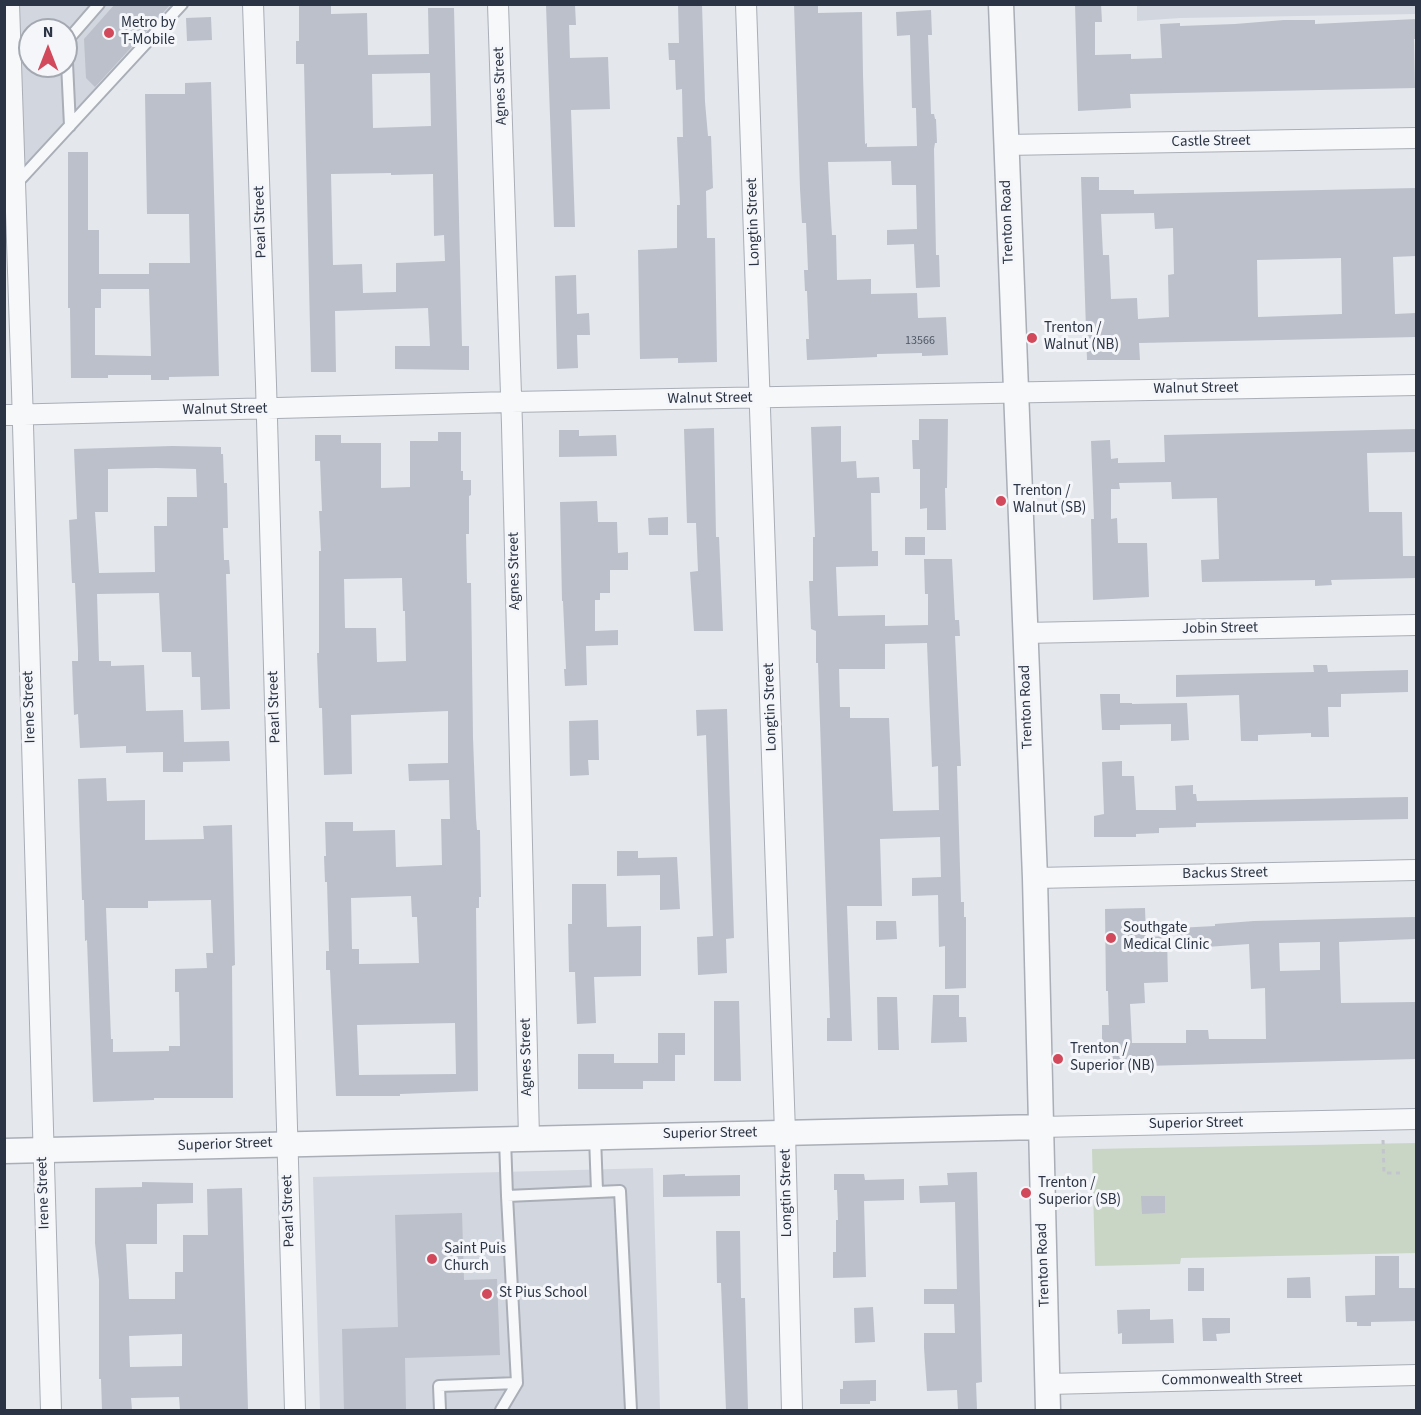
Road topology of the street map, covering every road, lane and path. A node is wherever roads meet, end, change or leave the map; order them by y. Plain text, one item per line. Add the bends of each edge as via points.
1 (9, 4) edge
2 (99, 4) edge
3 (182, 4) edge
4 (253, 4) edge
5 (498, 4) edge
6 (746, 4) edge
7 (1001, 4) edge
8 (8, 113) edge
9 (70, 126) junction
10 (1416, 138) edge
11 (1005, 145) junction
12 (9, 192) edge
13 (1416, 385) edge
14 (1014, 392) junction
15 (760, 398) junction
16 (511, 402) junction
17 (267, 409) junction
18 (13, 415) edge
19 (1416, 625) edge
20 (1024, 633) junction
21 (1416, 870) edge
22 (1035, 878) junction
23 (1416, 1119) edge
24 (1041, 1127) junction
25 (785, 1132) junction
26 (595, 1137) junction
27 (529, 1138) junction
28 (505, 1139) junction
29 (1383, 1140) dead end
30 (287, 1143) junction
31 (42, 1150) junction
32 (4, 1151) edge
33 (1400, 1173) dead end
34 (597, 1191) junction
35 (507, 1196) junction
36 (1416, 1375) edge
37 (517, 1383) junction
38 (1048, 1384) junction
39 (51, 1410) edge
40 (296, 1410) edge
41 (440, 1410) edge
42 (501, 1410) edge
43 (631, 1410) edge
44 (792, 1410) edge
45 (1048, 1410) edge

1 - 8 street, Irene Street
2 - 9 lane via 66,42
3 - 9 lane
4 - 17 street, Pearl Street
5 - 16 street, Agnes Street
6 - 15 street, Longtin Street
7 - 11 street, Trenton Road
8 - 12 street, Irene Street
9 - 12 lane
10 - 11 street, Castle Street
11 - 14 street, Trenton Road
12 - 18 street, Irene Street
13 - 14 street, Walnut Street
14 - 15 street, Walnut Street
14 - 20 street, Trenton Road
15 - 16 street, Walnut Street
15 - 25 street, Longtin Street
16 - 17 street, Walnut Street
16 - 27 street, Agnes Street
17 - 18 street, Walnut Street
17 - 30 street, Pearl Street
18 - 31 street, Irene Street
19 - 20 street, Jobin Street
20 - 22 street, Trenton Road
21 - 22 street, Backus Street
22 - 24 street, Trenton Road
23 - 24 street, Superior Street
24 - 25 street, Superior Street
24 - 38 street, Trenton Road
25 - 26 street, Superior Street
25 - 44 street, Longtin Street
26 - 27 street, Superior Street
26 - 34 lane
27 - 28 street, Superior Street
28 - 30 street, Superior Street
28 - 35 lane
29 - 33 path via 1383,1173
30 - 31 street, Superior Street
30 - 40 street, Pearl Street
31 - 32 street, Superior Street
31 - 39 street, Irene Street
34 - 35 lane
34 - 43 lane via 620,1191
35 - 37 lane
36 - 38 street, Commonwealth Street
37 - 41 lane via 439,1386
37 - 42 lane
38 - 45 street, Trenton Road

